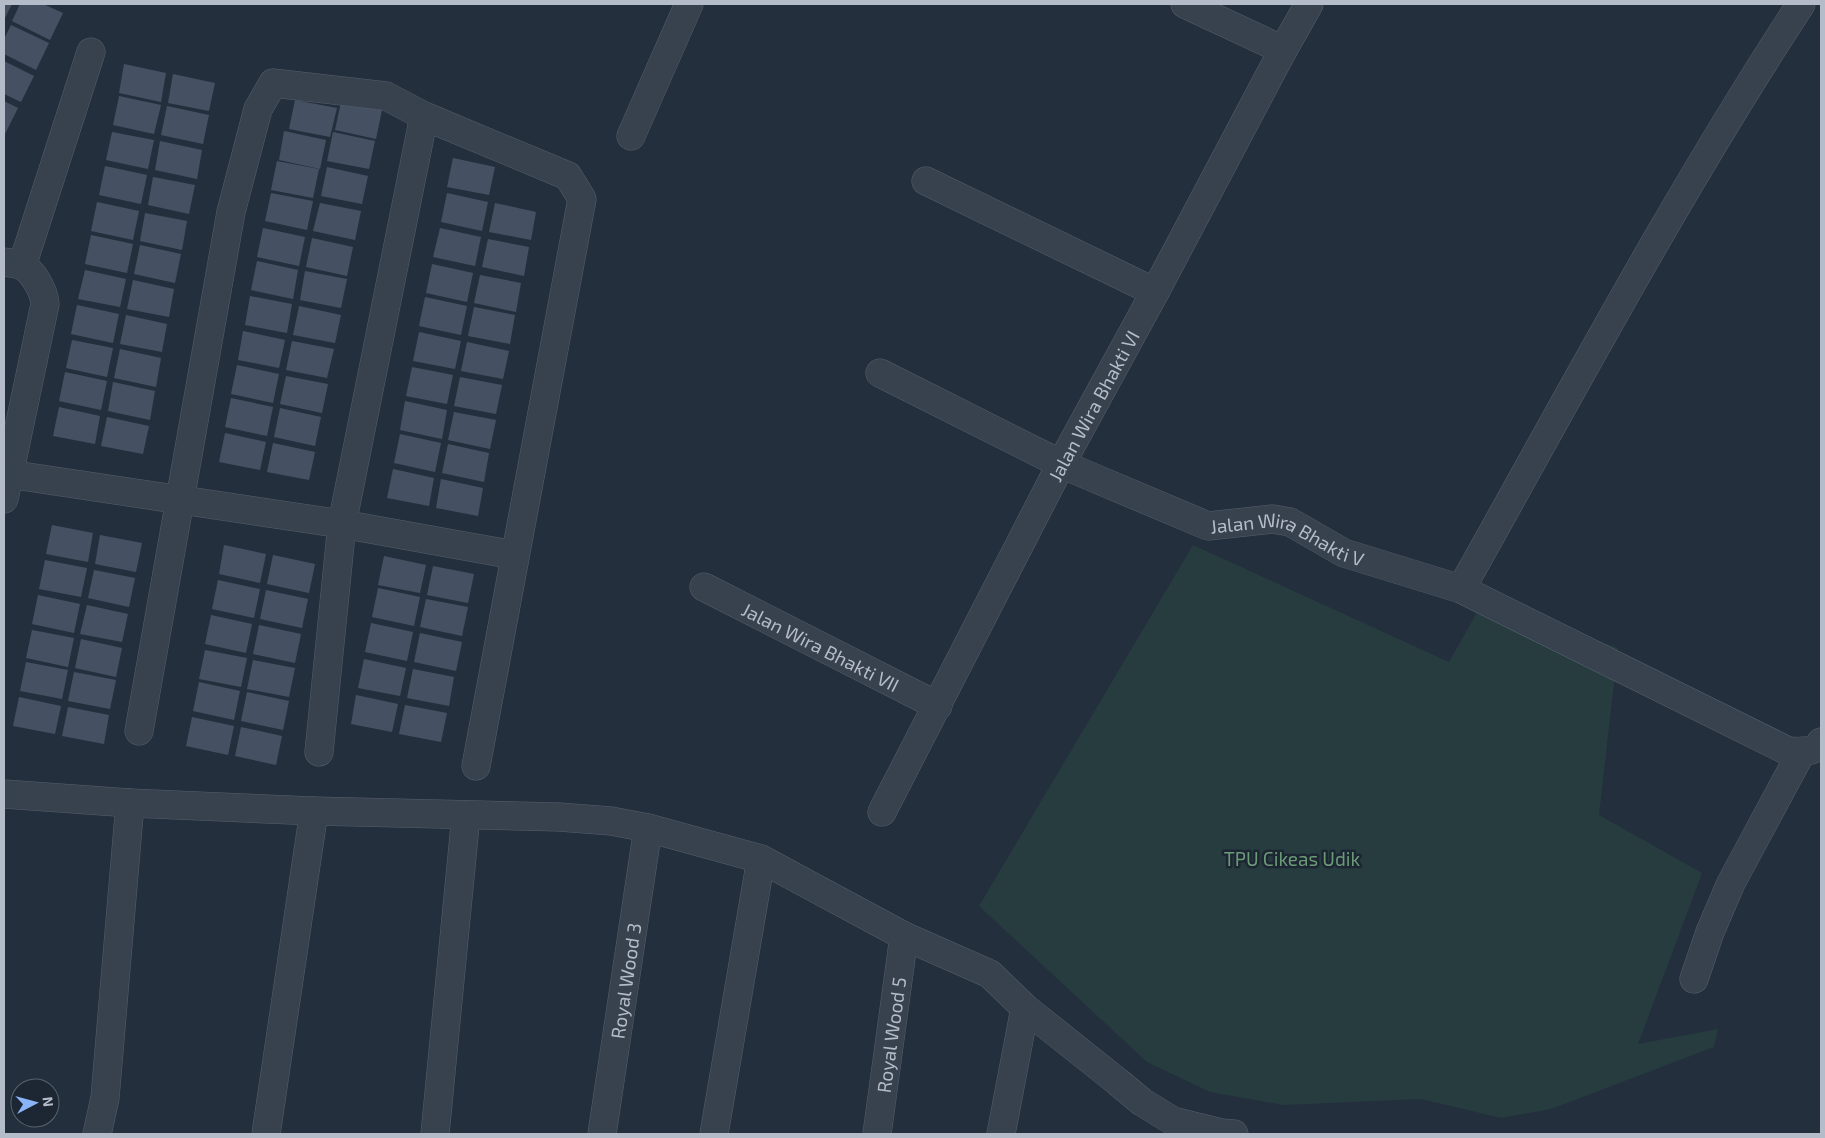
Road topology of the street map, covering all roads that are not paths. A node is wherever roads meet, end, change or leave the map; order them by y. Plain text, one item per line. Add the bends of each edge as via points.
1 (689, 4) edge
2 (1185, 4) edge
3 (1309, 4) edge
4 (1801, 4) edge
5 (1283, 50) junction
6 (90, 52) dead end
7 (424, 116) junction
8 (631, 136) dead end
9 (926, 181) dead end
10 (13, 264) edge
11 (1155, 292) junction
12 (880, 373) dead end
13 (1061, 464) junction
14 (6, 486) edge
15 (181, 500) junction
16 (342, 524) junction
17 (514, 555) junction
18 (704, 587) dead end
19 (1461, 589) junction
20 (938, 706) junction
21 (140, 731) dead end
22 (1812, 746) edge
23 (319, 752) dead end
24 (476, 766) dead end
25 (4, 794) edge
26 (130, 803) junction
27 (314, 812) junction
28 (882, 812) dead end
29 (466, 815) junction
30 (648, 828) junction
31 (762, 859) junction
32 (904, 936) junction
33 (1694, 980) dead end
34 (1025, 1008) junction
35 (1171, 1128) edge
36 (97, 1134) edge
37 (266, 1134) edge
38 (435, 1134) edge
39 (602, 1134) edge
40 (714, 1134) edge
41 (877, 1134) edge
42 (1001, 1134) edge
43 (1234, 1134) edge

1 - 8 street
2 - 5 street
3 - 5 street, Jalan Wira Bhakti VI
4 - 19 street via 1664,226
5 - 11 street, Jalan Wira Bhakti VI
6 - 10 street
7 - 15 street via 386,96 273,83 258,109 231,212
7 - 16 street
7 - 17 street via 568,176 582,199
9 - 11 street
10 - 14 street via 39,283 45,304
11 - 13 street, Jalan Wira Bhakti VI
12 - 13 street, Jalan Wira Bhakti V
13 - 19 street, Jalan Wira Bhakti V via 1208,526 1273,519 1290,522 1344,553
13 - 20 street, Jalan Wira Bhakti VI
14 - 15 street
15 - 16 street
15 - 21 street
16 - 17 street
16 - 23 street
17 - 24 street
18 - 20 street, Jalan Wira Bhakti VII
19 - 22 street, Jalan Wira Bhakti V via 1788,751
20 - 28 street, Jalan Wira Bhakti VI
22 - 33 street via 1731,883
25 - 26 street
26 - 27 street
26 - 36 street via 105,1098
27 - 29 street
27 - 37 street
29 - 30 street via 611,821
29 - 38 street
30 - 31 street
30 - 39 street, Royal Wood 3
31 - 32 street
31 - 40 street
32 - 34 street via 990,974
32 - 41 street, Royal Wood 5
34 - 35 street
34 - 42 street
35 - 43 street

